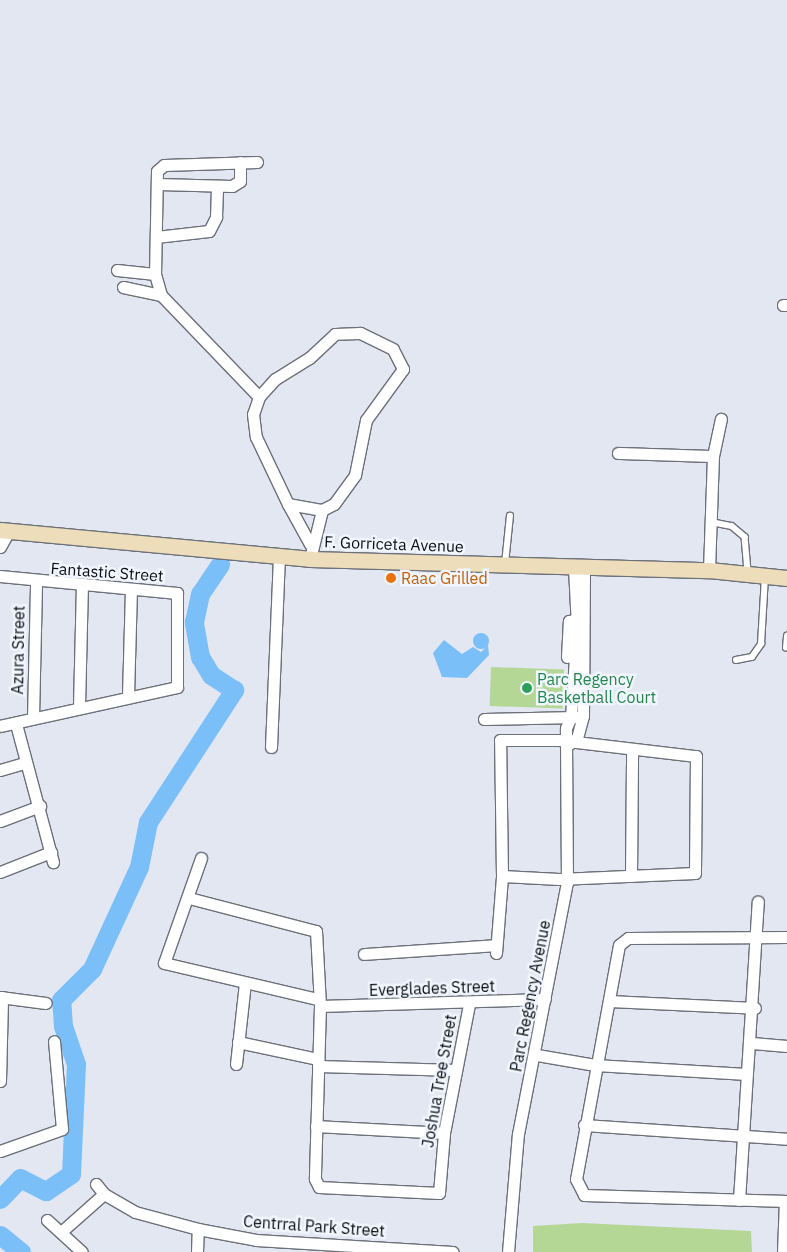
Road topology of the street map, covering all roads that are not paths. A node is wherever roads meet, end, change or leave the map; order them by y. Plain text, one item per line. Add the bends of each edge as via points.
1 (240, 162) junction
2 (257, 162) dead end
3 (158, 184) junction
4 (217, 186) junction
5 (156, 237) junction
6 (117, 270) dead end
7 (155, 274) junction
8 (123, 288) dead end
9 (161, 295) junction
10 (259, 397) junction
11 (721, 418) dead end
12 (618, 453) dead end
13 (713, 456) junction
14 (288, 504) junction
15 (322, 510) junction
16 (510, 516) dead end
17 (711, 522) junction
18 (4, 530) edge
19 (0, 547) edge
20 (310, 551) junction
21 (279, 556) junction
22 (504, 566) junction
23 (579, 568) junction
24 (709, 570) junction
25 (748, 575) junction
26 (0, 576) edge
27 (764, 576) junction
28 (787, 578) edge
29 (36, 582) junction
30 (82, 586) junction
31 (131, 590) junction
32 (581, 619) junction
33 (787, 636) edge
34 (786, 648) edge
35 (736, 660) dead end
36 (128, 696) junction
37 (79, 706) junction
38 (583, 716) junction
39 (33, 718) junction
40 (568, 718) junction
41 (484, 719) dead end
42 (16, 724) junction
43 (0, 726) edge
44 (569, 744) junction
45 (271, 747) dead end
46 (632, 752) junction
47 (25, 763) junction
48 (0, 770) edge
49 (40, 806) junction
50 (0, 821) edge
51 (200, 858) dead end
52 (0, 872) edge
53 (502, 876) junction
54 (631, 876) junction
55 (566, 879) junction
56 (189, 898) junction
57 (758, 902) dead end
58 (787, 937) edge
59 (757, 938) junction
60 (364, 954) dead end
61 (245, 983) junction
62 (1, 997) edge
63 (545, 999) junction
64 (609, 1000) junction
65 (319, 1002) junction
66 (46, 1003) dead end
67 (469, 1004) junction
68 (755, 1008) junction
69 (54, 1041) dead end
70 (238, 1042) junction
71 (752, 1044) junction
72 (787, 1046) edge
73 (537, 1055) junction
74 (318, 1062) junction
75 (236, 1064) dead end
76 (595, 1065) junction
77 (456, 1070) junction
78 (747, 1074) junction
79 (0, 1081) edge
80 (584, 1125) junction
81 (316, 1126) junction
82 (444, 1133) junction
83 (742, 1136) junction
84 (787, 1139) edge
85 (0, 1151) edge
86 (96, 1184) dead end
87 (104, 1194) junction
88 (739, 1200) junction
89 (786, 1201) edge
90 (47, 1220) dead end
91 (198, 1229) junction
92 (61, 1232) junction
93 (256, 1246) edge
94 (317, 1248) edge
95 (378, 1250) edge
96 (82, 1252) edge
97 (197, 1252) edge
98 (438, 1252) edge
99 (453, 1252) edge
100 (508, 1252) edge
101 (783, 1252) edge

1 - 2 street
1 - 3 street via 164,165 157,172
1 - 4 street via 237,184
3 - 4 street
3 - 5 street
4 - 5 street via 216,217 209,231
5 - 7 street
6 - 7 street
7 - 9 street
8 - 9 street
9 - 10 street
10 - 14 street via 253,414 256,437
10 - 15 street via 275,379 309,358 335,334 360,333 393,349 402,360 403,369 362,428 354,475 334,504
11 - 13 street
12 - 13 street
13 - 17 street
14 - 15 street
14 - 20 street
15 - 20 street
16 - 22 lane
17 - 24 street
17 - 25 lane via 732,526 745,537
18 - 19 street
18 - 21 main road, F. Gorriceta Avenue
20 - 21 main road, F. Gorriceta Avenue
20 - 22 main road, F. Gorriceta Avenue
21 - 45 street
22 - 23 main road, F. Gorriceta Avenue
23 - 24 main road, F. Gorriceta Avenue
23 - 32 street
24 - 25 main road, F. Gorriceta Avenue
25 - 27 main road, F. Gorriceta Avenue
26 - 29 street, Fantastic Street
27 - 28 main road, F. Gorriceta Avenue
27 - 35 lane via 761,644 752,657
29 - 30 street, Fantastic Street
29 - 39 street, Azura Street
30 - 31 street, Fantastic Street
30 - 37 street
31 - 36 street
31 - 36 street, Fantastic Street via 177,593 176,687
32 - 38 street
32 - 40 street, Parc Regency Avenue via 569,621
33 - 34 lane
36 - 37 street
37 - 39 street
38 - 40 street
38 - 44 street via 577,738
39 - 42 street
40 - 41 street
40 - 44 street, Parc Regency Avenue
42 - 43 street
42 - 47 street
44 - 46 street
44 - 53 street via 500,740
44 - 55 street, Parc Regency Avenue
46 - 54 street
46 - 54 street via 696,756 695,873
47 - 48 street
47 - 49 street
49 - 50 street
49 - 52 street via 52,857
51 - 56 street
53 - 55 street
53 - 60 street via 496,949
54 - 55 street
55 - 63 street, Parc Regency Avenue
56 - 61 street, Everglades Street via 164,963
56 - 65 street via 315,928
57 - 59 street
58 - 59 street
59 - 64 street via 628,938 617,947
59 - 68 street
61 - 65 street, Everglades Street
61 - 70 street
62 - 66 street
62 - 79 street
63 - 67 street, Everglades Street
63 - 73 street, Parc Regency Avenue
64 - 68 street
64 - 76 street
65 - 67 street, Everglades Street
65 - 74 street
67 - 77 street, Joshua Tree Street
68 - 71 street
69 - 85 street via 62,1129
70 - 74 street
70 - 75 street
71 - 72 street
71 - 78 street
73 - 76 street
73 - 100 street, Parc Regency Avenue via 518,1134
74 - 77 street
74 - 81 street
76 - 78 street
76 - 80 street
77 - 82 street, Joshua Tree Street
78 - 83 street
80 - 83 street
80 - 88 street via 576,1179 584,1195
81 - 82 street
81 - 82 street, Joshua Tree Street via 317,1186 439,1193
83 - 84 street
83 - 88 street
86 - 87 street, Centrral Park Street
87 - 91 street, Centrral Park Street via 135,1212
87 - 92 street
88 - 89 street
89 - 101 street
90 - 92 street
91 - 93 street, Centrral Park Street
91 - 97 street
92 - 96 street
93 - 94 street, Centrral Park Street
94 - 95 street, Centrral Park Street
95 - 98 street, Centrral Park Street
98 - 99 street, Centrral Park Street

